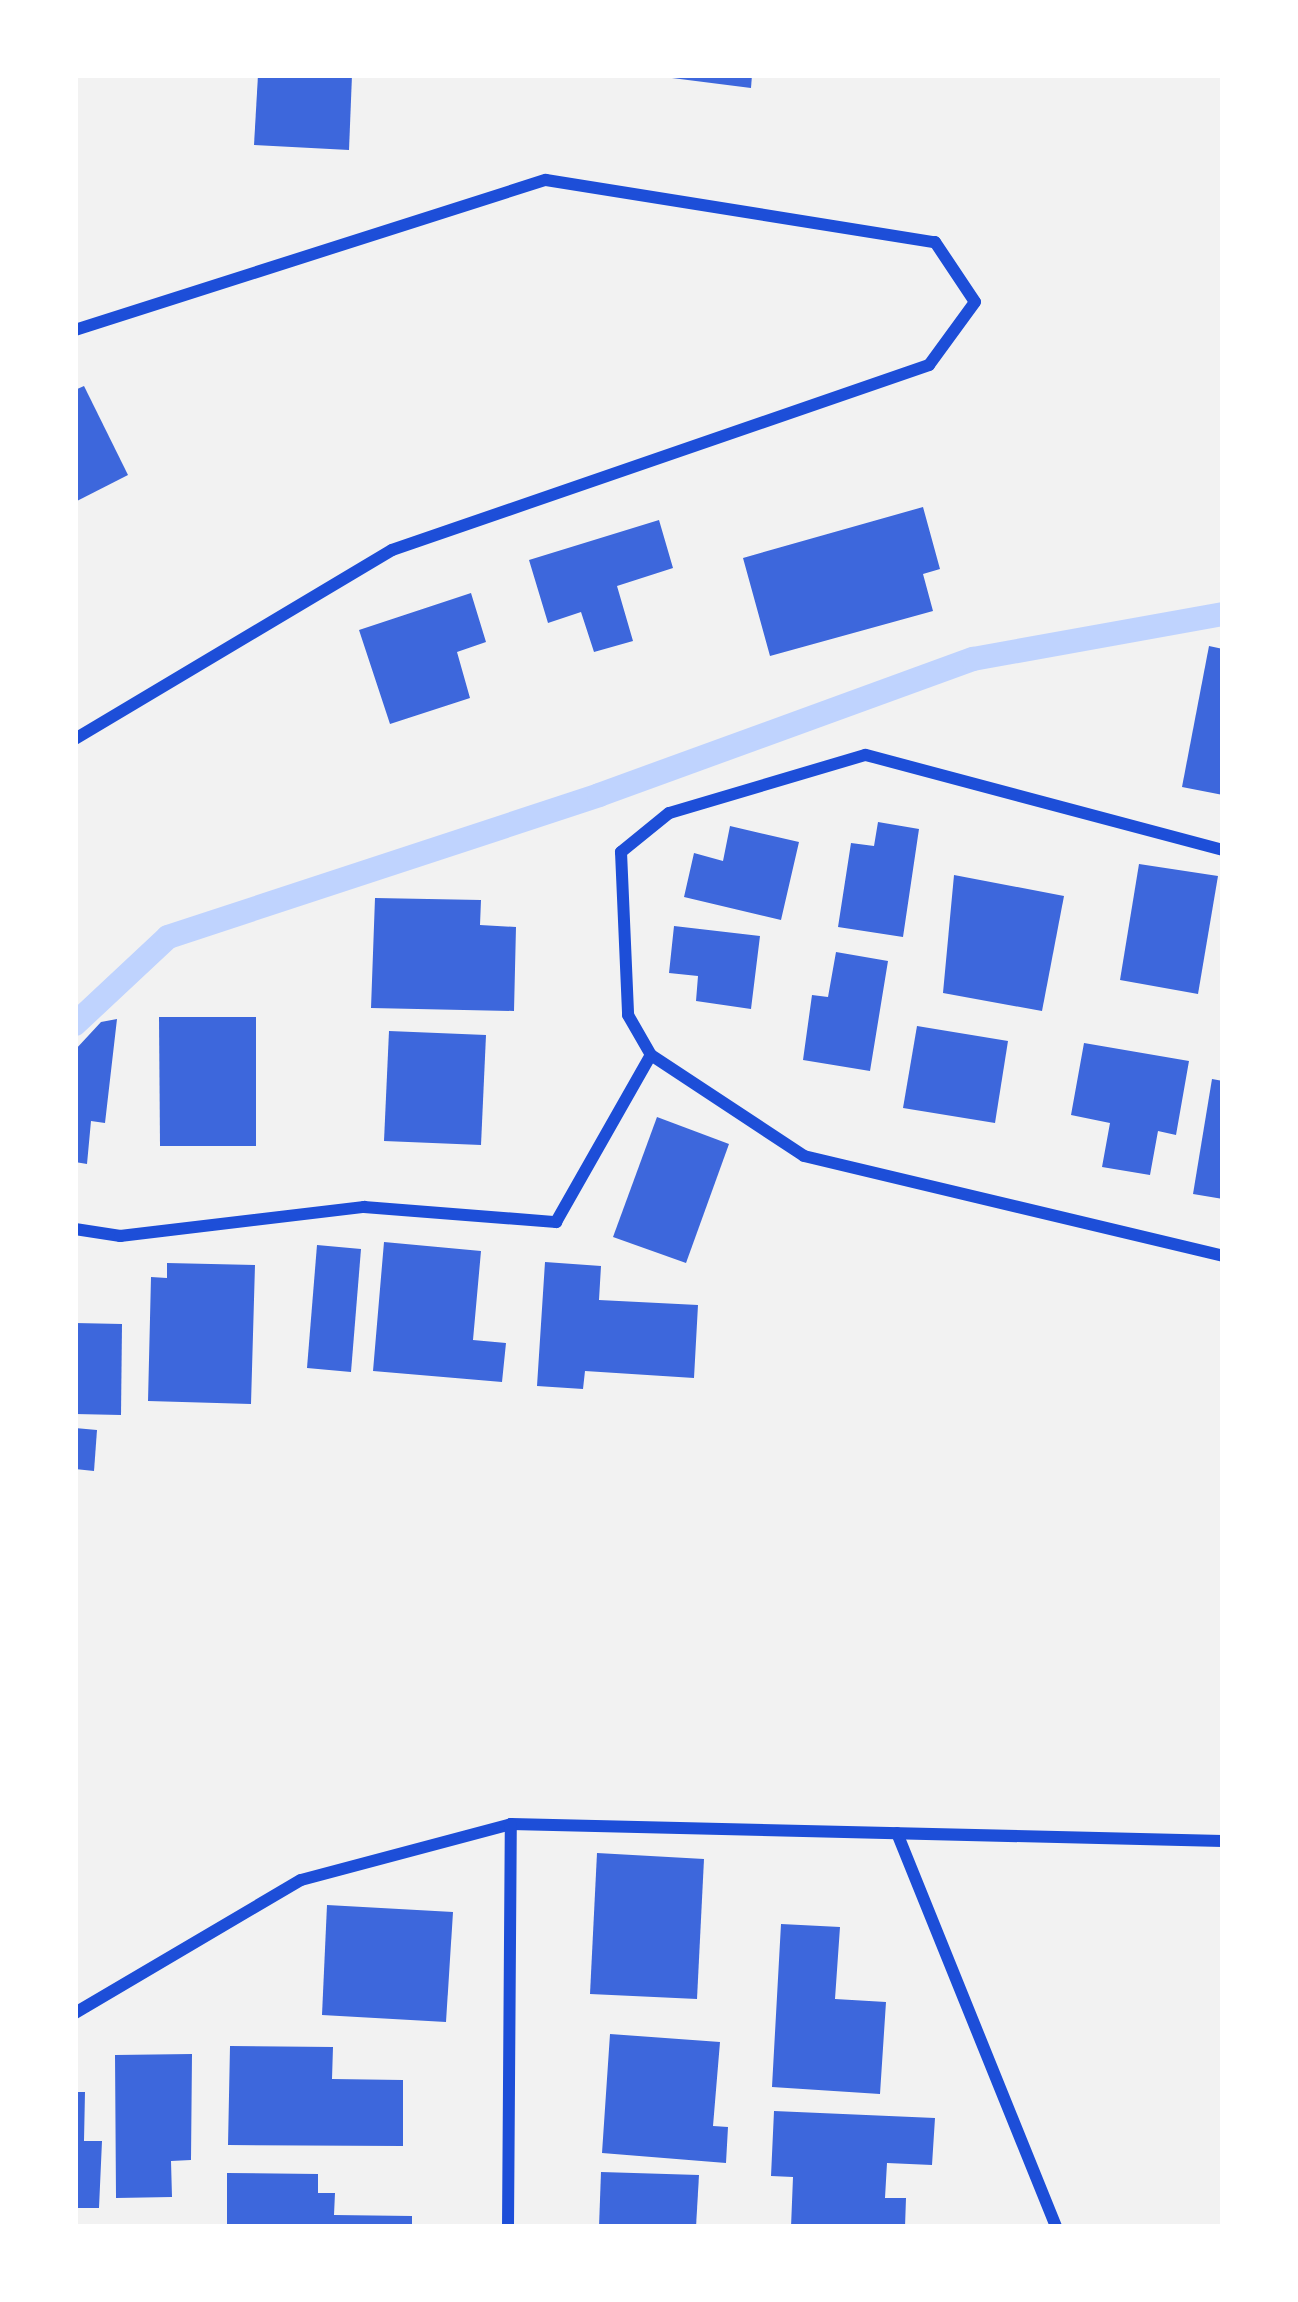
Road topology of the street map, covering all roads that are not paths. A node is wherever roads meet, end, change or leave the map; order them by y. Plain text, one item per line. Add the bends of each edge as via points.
1 (75, 330) edge
2 (75, 739) edge
3 (1223, 850) edge
4 (652, 1055) junction
5 (75, 1229) edge
6 (1223, 1256) edge
7 (511, 1823) junction
8 (897, 1832) junction
9 (1223, 1841) edge
10 (75, 2013) edge
11 (508, 2227) edge
12 (1056, 2227) edge

1 - 2 street via 546,180 935,242 975,302 929,365 392,550
3 - 4 street via 865,755 669,813 621,852 628,1015
4 - 5 street via 556,1222 364,1208 120,1236
4 - 6 street via 804,1156
7 - 8 street
7 - 10 street via 301,1880
7 - 11 street
8 - 9 street
8 - 12 street

